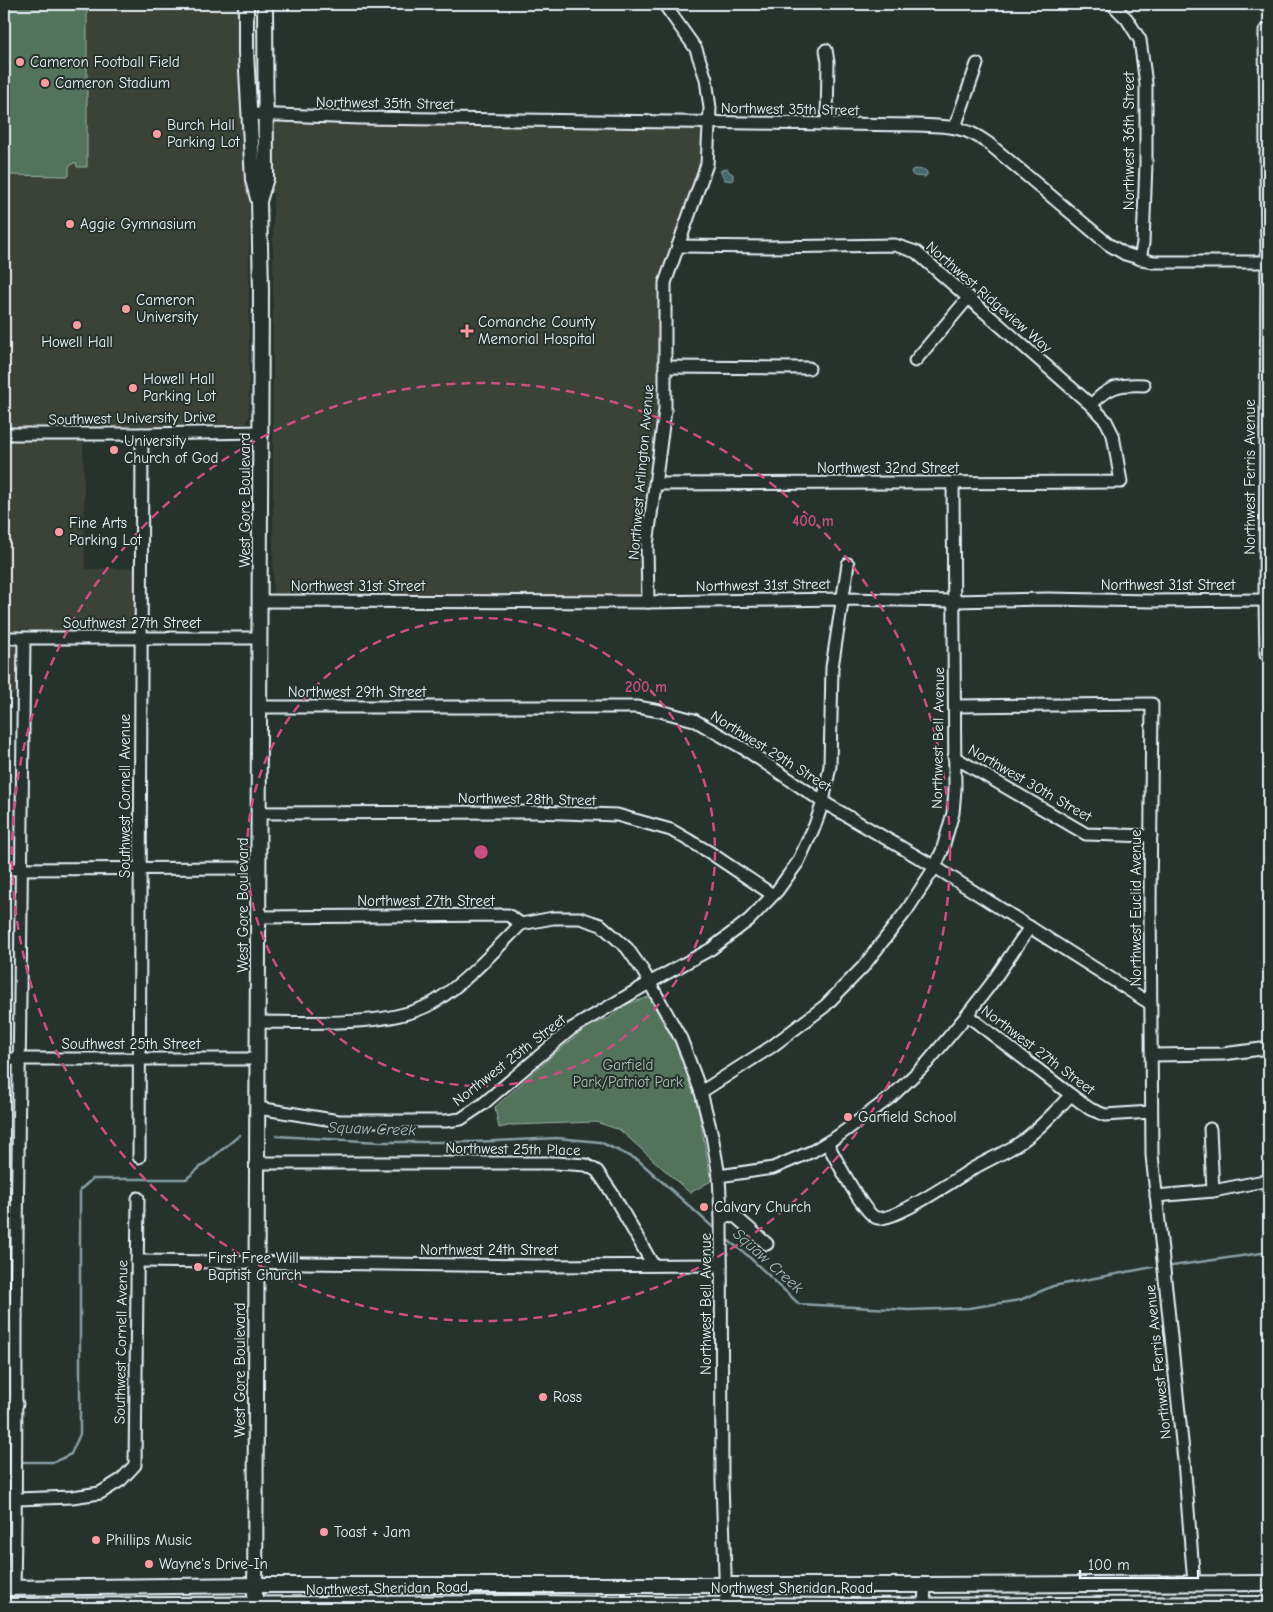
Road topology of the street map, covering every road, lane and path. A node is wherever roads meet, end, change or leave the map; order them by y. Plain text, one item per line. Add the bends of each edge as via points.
1 (246, 4) edge
2 (265, 4) edge
3 (664, 4) edge
4 (1112, 4) edge
5 (1267, 30) edge
6 (826, 50) dead end
7 (976, 64) dead end
8 (250, 114) junction
9 (265, 114) junction
10 (1267, 117) edge
11 (709, 122) junction
12 (827, 124) junction
13 (955, 127) junction
14 (259, 202) junction
15 (678, 246) junction
16 (1140, 259) junction
17 (1268, 262) edge
18 (969, 297) junction
19 (915, 361) dead end
20 (665, 367) junction
21 (809, 368) dead end
22 (1144, 385) dead end
23 (1092, 405) junction
24 (1268, 426) edge
25 (261, 432) junction
26 (4, 434) edge
27 (142, 434) junction
28 (1121, 482) joint
29 (953, 483) junction
30 (655, 484) junction
31 (1267, 540) edge
32 (848, 564) dead end
33 (843, 599) junction
34 (1265, 600) junction
35 (261, 601) junction
36 (954, 601) junction
37 (648, 602) junction
38 (4, 638) edge
39 (24, 638) junction
40 (141, 638) junction
41 (260, 638) junction
42 (1267, 654) edge
43 (955, 706) junction
44 (260, 707) junction
45 (954, 757) junction
46 (823, 802) junction
47 (260, 813) junction
48 (1151, 836) junction
49 (936, 867) junction
50 (23, 868) junction
51 (140, 868) junction
52 (259, 868) junction
53 (4, 869) edge
54 (773, 895) junction
55 (259, 917) junction
56 (521, 924) junction
57 (1030, 927) junction
58 (649, 983) junction
59 (1151, 1004) junction
60 (966, 1015) junction
61 (258, 1022) junction
62 (1269, 1048) edge
63 (1151, 1055) junction
64 (4, 1059) edge
65 (20, 1059) junction
66 (140, 1059) junction
67 (258, 1059) junction
68 (701, 1092) junction
69 (1071, 1095) junction
70 (258, 1108) junction
71 (1151, 1112) junction
72 (1210, 1129) dead end
73 (827, 1143) junction
74 (139, 1157) dead end
75 (258, 1163) junction
76 (719, 1176) junction
77 (1269, 1180) edge
78 (1213, 1191) junction
79 (1156, 1196) junction
80 (138, 1198) dead end
81 (721, 1220) junction
82 (767, 1244) dead end
83 (137, 1261) junction
84 (257, 1264) junction
85 (653, 1265) junction
86 (721, 1265) junction
87 (4, 1316) edge
88 (16, 1316) junction
89 (4, 1404) edge
90 (17, 1404) junction
91 (16, 1499) junction
92 (1194, 1583) junction
93 (1269, 1583) edge
94 (256, 1585) junction
95 (524, 1585) junction
96 (725, 1585) junction
97 (925, 1586) junction
98 (9, 1588) edge
99 (93, 1588) junction
100 (726, 1604) junction
101 (1269, 1604) edge
102 (4, 1606) edge
103 (390, 1606) edge
104 (524, 1606) edge
105 (656, 1606) edge
106 (1195, 1606) edge
107 (256, 1607) edge
108 (924, 1607) edge
109 (93, 1608) edge

1 - 8 main road, West Gore Boulevard
2 - 9 main road, West Gore Boulevard
3 - 11 street, Northwest Arlington Avenue via 696,49 706,79
4 - 16 street, Northwest 36th Street via 1128,19 1140,40 1146,84 1146,163
5 - 10 street, Northwest Ferris Avenue
6 - 12 street
7 - 13 street
8 - 9 street, Northwest 35th Street
8 - 14 main road, West Gore Boulevard via 253,180
9 - 11 street, Northwest 35th Street
9 - 14 main road, West Gore Boulevard via 266,178
10 - 17 street, Northwest Ferris Avenue
11 - 12 street, Northwest 35th Street
11 - 15 street, Northwest Arlington Avenue via 707,164
12 - 13 street, Northwest 35th Street
13 - 16 street, Northwest 35th Street via 976,134 1108,244
14 - 25 main road, West Gore Boulevard
15 - 18 street, Northwest Ridgeview Way via 895,245 916,252
15 - 20 street, Northwest Arlington Avenue via 665,283
16 - 17 street, Northwest 35th Street via 1153,262
17 - 24 street, Northwest Ferris Avenue
18 - 19 street
18 - 23 street, Northwest Ridgeview Way
20 - 21 street
20 - 30 street, Northwest Arlington Avenue via 665,410
22 - 23 street via 1112,387
23 - 28 street, Northwest Ridgeview Way via 1113,435
24 - 31 street, Northwest Ferris Avenue
25 - 27 street, Southwest University Drive
25 - 35 main road, West Gore Boulevard
26 - 27 street, Southwest University Drive
27 - 40 street, Southwest Cornell Avenue
28 - 29 street, Northwest 32nd Street
29 - 30 street, Northwest 32nd Street
29 - 36 street, Northwest Bell Avenue
30 - 37 street, Northwest Arlington Avenue via 647,545
31 - 34 street, Northwest Ferris Avenue
32 - 33 street
33 - 36 street, Northwest 31st Street
33 - 37 street, Northwest 31st Street
33 - 46 street via 832,667 830,766
34 - 36 street, Northwest 31st Street
34 - 42 street, Northwest Ferris Avenue
35 - 37 street, Northwest 31st Street
35 - 41 main road, West Gore Boulevard
36 - 43 street, Northwest Bell Avenue
38 - 39 street, Southwest 27th Street
39 - 40 street, Southwest 27th Street
39 - 50 street
40 - 41 street, Southwest 27th Street
40 - 51 street, Southwest Cornell Avenue
41 - 44 main road, West Gore Boulevard
43 - 45 street, Northwest Bell Avenue
43 - 48 street, Northwest Euclid Avenue via 1152,704
44 - 46 street, Northwest 29th Street via 637,707 694,720
44 - 47 main road, West Gore Boulevard
45 - 48 street, Northwest 30th Street via 1086,834
45 - 49 street, Northwest Bell Avenue via 956,789 953,813
46 - 49 street, Northwest 29th Street
46 - 54 street via 798,862
47 - 52 main road, West Gore Boulevard
47 - 54 street, Northwest 28th Street via 536,812 617,815 671,830
48 - 59 street, Northwest Euclid Avenue
49 - 57 street, Northwest 29th Street
49 - 68 street, Northwest Bell Avenue via 863,967 825,1006 771,1047
50 - 51 street
50 - 53 street
50 - 65 street
51 - 52 street
51 - 66 street, Southwest Cornell Avenue
52 - 55 main road, West Gore Boulevard
54 - 58 street via 749,920 712,948
55 - 56 street, Northwest 27th Street via 508,915
55 - 61 main road, West Gore Boulevard
56 - 58 street via 553,918 580,918 601,925 628,948
56 - 61 street via 476,970 434,1002 403,1015 366,1021
57 - 59 street, Northwest 29th Street
57 - 60 street
58 - 68 street via 681,1039
58 - 70 street, Northwest 25th Street via 571,1029 461,1119 446,1122 339,1121
59 - 63 street, Northwest Euclid Avenue
60 - 69 street, Northwest 27th Street
60 - 73 street via 927,1063 892,1097
61 - 67 main road, West Gore Boulevard
62 - 63 street via 1223,1054
63 - 71 street, Northwest Euclid Avenue
64 - 65 street, Southwest 25th Street
65 - 66 street, Southwest 25th Street
65 - 88 street
66 - 67 street, Southwest 25th Street
66 - 74 street, Southwest Cornell Avenue
67 - 70 main road, West Gore Boulevard
68 - 76 street, Northwest Bell Avenue
69 - 71 street, Northwest 27th Street via 1105,1115
69 - 73 street via 1018,1144 884,1218 870,1214
70 - 75 main road, West Gore Boulevard
71 - 79 street, Northwest Ferris Avenue
72 - 78 street
73 - 76 street via 773,1168
75 - 84 main road, West Gore Boulevard
75 - 85 street, Northwest 25th Place via 556,1162 586,1165 597,1171 607,1185
76 - 81 street, Northwest Bell Avenue
77 - 78 street
78 - 79 street
79 - 92 street, Northwest Ferris Avenue
80 - 83 street, Southwest Cornell Avenue
81 - 82 street via 736,1218
81 - 86 street, Northwest Bell Avenue
83 - 84 street, Northwest 24th Street
83 - 91 street, Southwest Cornell Avenue via 135,1465 121,1480 100,1493 72,1498
84 - 85 street, Northwest 24th Street
84 - 94 main road, West Gore Boulevard
85 - 86 street, Northwest 24th Street
86 - 96 street, Northwest Bell Avenue
87 - 88 street
88 - 90 street
89 - 90 street
90 - 91 street
91 - 98 street
92 - 93 main road, Northwest Sheridan Road
92 - 97 main road, Northwest Sheridan Road
92 - 106 main road, Northwest Ferris Avenue
94 - 95 main road, Northwest Sheridan Road
94 - 99 main road, Northwest Sheridan Road
94 - 107 main road, West Gore Boulevard
95 - 96 main road, Northwest Sheridan Road
95 - 104 street
96 - 97 main road, Northwest Sheridan Road
96 - 100 street, Northwest Bell Avenue
97 - 108 street
98 - 99 main road, Northwest Sheridan Road
99 - 109 street
100 - 105 main road, Northwest Sheridan Road
100 - 108 main road, Northwest Sheridan Road
101 - 106 main road, Northwest Sheridan Road
102 - 109 main road, Northwest Sheridan Road
103 - 104 main road, Northwest Sheridan Road
103 - 107 main road, Northwest Sheridan Road
104 - 105 main road, Northwest Sheridan Road
106 - 108 main road, Northwest Sheridan Road
107 - 109 main road, Northwest Sheridan Road

